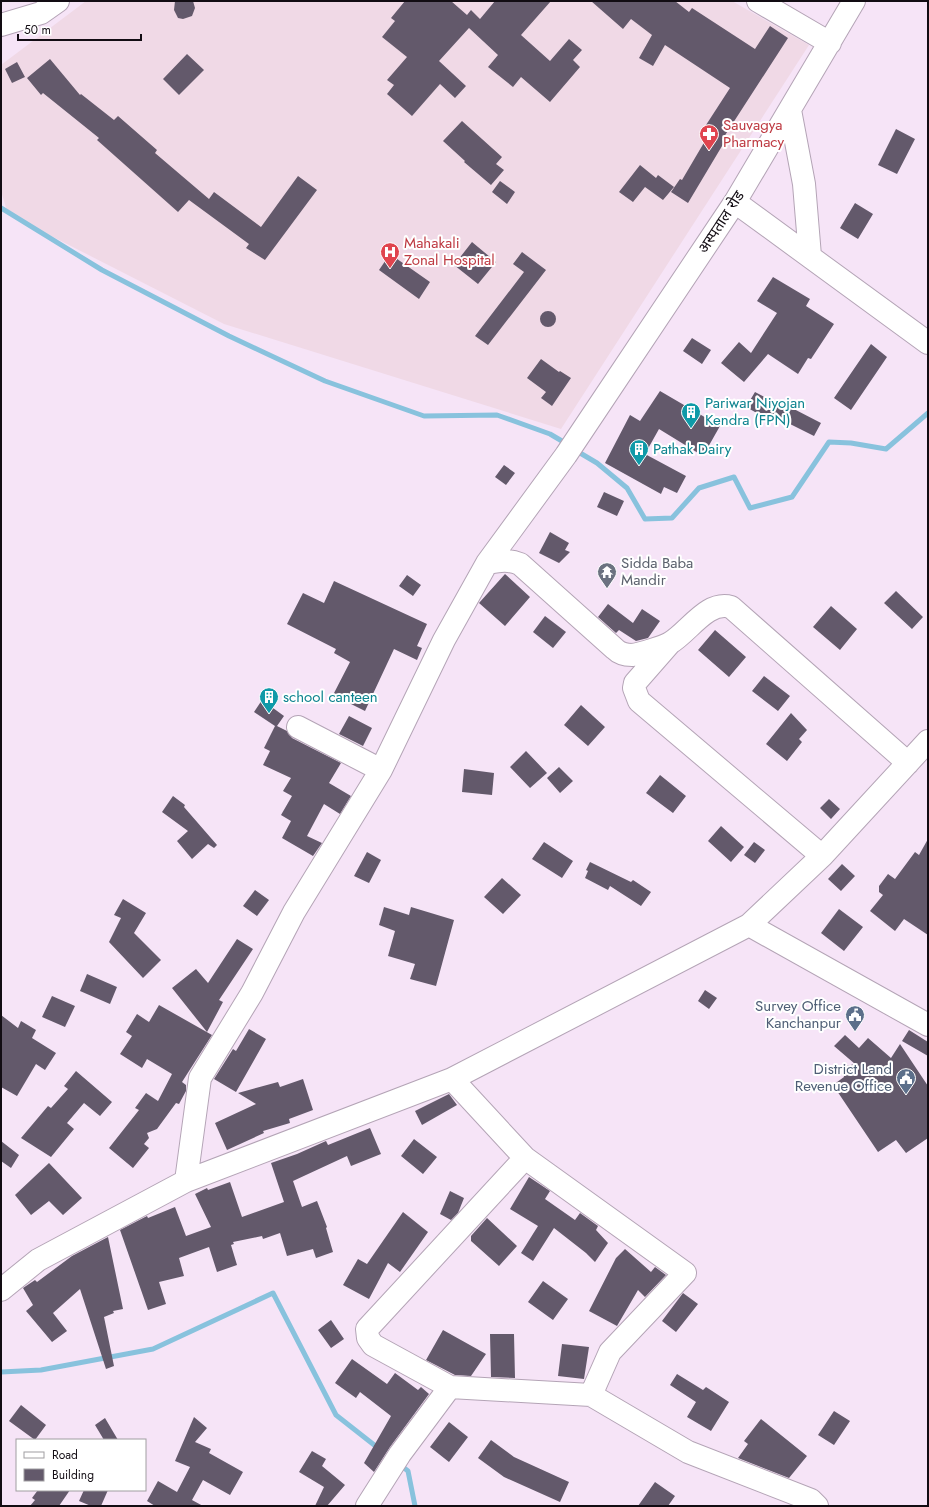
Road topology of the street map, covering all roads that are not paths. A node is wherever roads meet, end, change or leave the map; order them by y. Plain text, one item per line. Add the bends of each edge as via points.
1 (58, 1) edge
2 (758, 1) edge
3 (854, 1) edge
4 (1, 25) edge
5 (830, 43) junction
6 (790, 110) junction
7 (735, 202) junction
8 (810, 256) junction
9 (928, 343) edge
10 (487, 563) junction
11 (670, 643) junction
12 (298, 727) dead end
13 (928, 741) edge
14 (908, 763) junction
15 (381, 770) junction
16 (822, 856) junction
17 (749, 925) junction
18 (928, 1025) edge
19 (452, 1079) junction
20 (525, 1158) junction
21 (186, 1181) junction
22 (1, 1290) edge
23 (450, 1387) junction
24 (591, 1395) junction
25 (367, 1506) edge
26 (817, 1506) edge

1 - 4 street via 41,13
2 - 5 street
3 - 5 street, अस्पताल रोड
5 - 6 street, अस्पताल रोड
6 - 7 street, अस्पताल रोड
6 - 8 street via 804,184
7 - 8 street
7 - 10 street, अस्पताल रोड via 566,455
8 - 9 street
10 - 11 street via 502,560 520,564 619,653 632,655
10 - 15 street, अस्पताल रोड via 444,640
11 - 14 street via 711,609 721,605 731,607
11 - 16 street via 635,683 634,688 639,701
12 - 15 street
13 - 14 street
14 - 16 street
15 - 21 street, अस्पताल रोड via 294,912 252,993 200,1078
16 - 17 street
17 - 18 street
17 - 19 street
19 - 20 street
19 - 21 street
20 - 23 street via 367,1329 368,1338 373,1345
20 - 24 street via 685,1273 610,1352
21 - 22 street via 38,1260
23 - 24 street
23 - 25 street via 395,1462
24 - 26 street via 688,1452 811,1500

